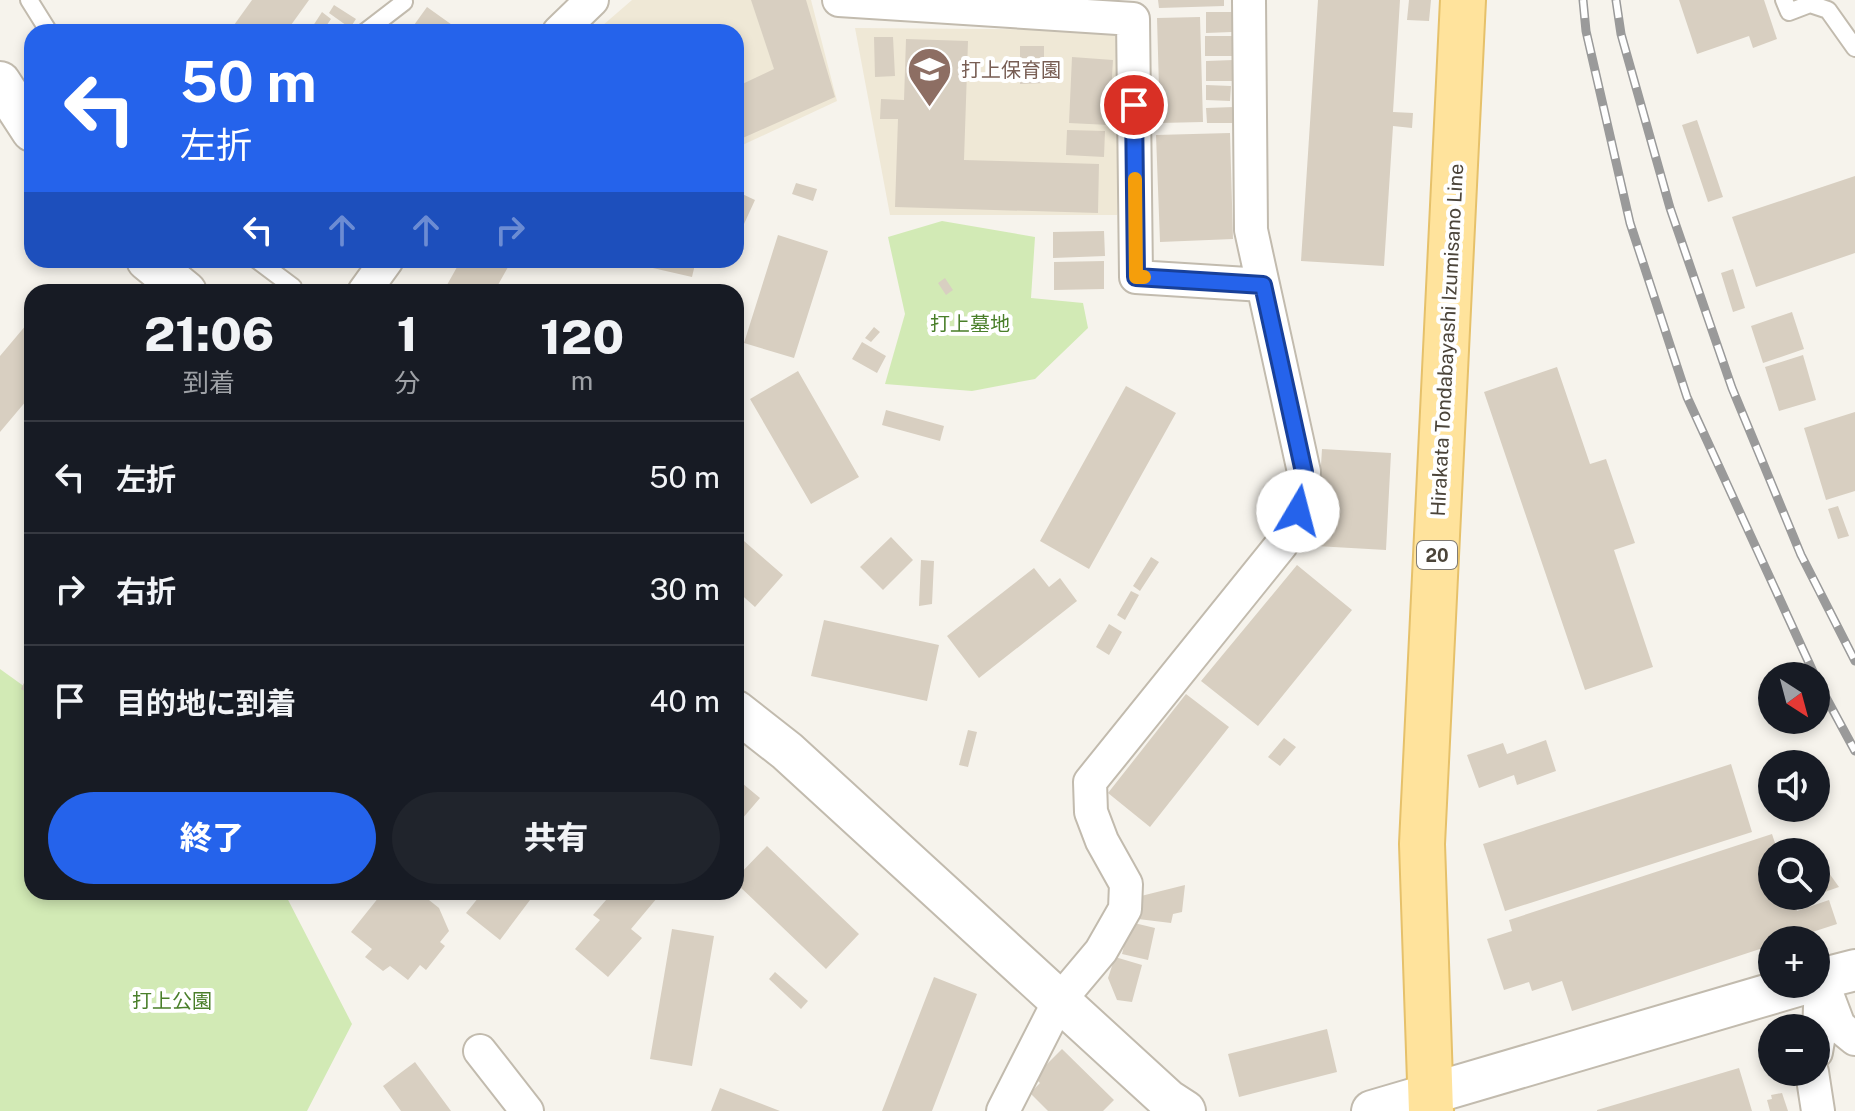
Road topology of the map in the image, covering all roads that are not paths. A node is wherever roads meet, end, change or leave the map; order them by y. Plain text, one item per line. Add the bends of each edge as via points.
1 (29, 0) edge
2 (592, 0) edge
3 (839, 0) edge
4 (1249, 0) edge
5 (1463, 0) edge
6 (1784, 0) edge
7 (404, 2) edge
8 (44, 24) edge
9 (375, 24) edge
10 (567, 24) edge
11 (1855, 48) edge
12 (157, 268) edge
13 (268, 268) edge
14 (176, 284) edge
15 (289, 284) edge
16 (1263, 285) junction
17 (744, 717) edge
18 (1830, 997) edge
19 (1760, 998) edge
20 (1059, 1001) junction
21 (1855, 1039) edge
22 (480, 1051) dead end
23 (1814, 1086) edge
24 (1430, 1102) edge
25 (527, 1111) edge
26 (1003, 1111) edge
27 (1185, 1111) edge
28 (1372, 1111) edge
29 (1818, 1111) edge

1 - 8 lane
2 - 10 street
3 - 16 street via 1133,19 1136,277
4 - 16 street via 1251,230
5 - 24 main road, Hirakata Tondabayashi Izumisano Line / 20 via 1422,844
6 - 11 lane via 1789,12 1810,4 1828,10
7 - 9 lane
12 - 14 street
13 - 15 lane
16 - 20 street via 1304,472 1298,511 1281,545 1090,782 1091,812 1126,884 1125,909 1101,951
17 - 20 street
18 - 21 street via 1839,1026
19 - 24 street
20 - 26 street
20 - 27 street
22 - 25 street
23 - 29 street
24 - 28 street

